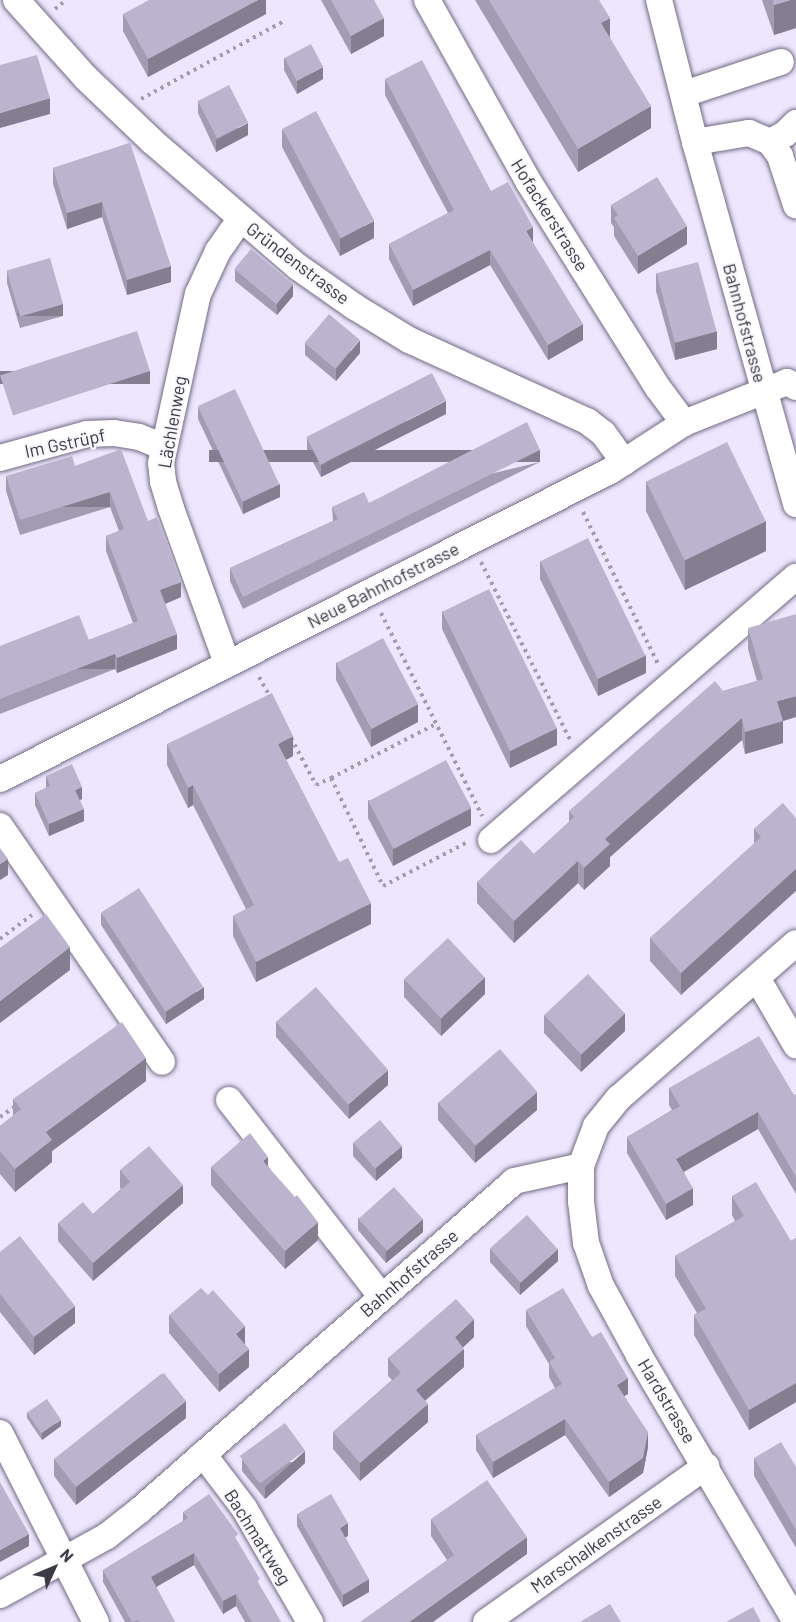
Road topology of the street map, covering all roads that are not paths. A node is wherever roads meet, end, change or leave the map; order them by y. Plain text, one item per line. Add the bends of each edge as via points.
1 (16, 0) edge
2 (427, 0) edge
3 (659, 0) edge
4 (781, 62) dead end
5 (684, 94) junction
6 (796, 123) edge
7 (695, 142) junction
8 (770, 142) junction
9 (796, 205) edge
10 (240, 219) junction
11 (796, 387) edge
12 (765, 393) junction
13 (684, 423) junction
14 (164, 447) junction
15 (0, 458) edge
16 (624, 462) junction
17 (796, 504) edge
18 (796, 577) edge
19 (237, 658) junction
20 (0, 779) edge
21 (0, 826) edge
22 (484, 834) road end
23 (796, 943) edge
24 (757, 978) junction
25 (796, 1045) edge
26 (162, 1062) dead end
27 (229, 1100) dead end
28 (581, 1166) junction
29 (382, 1297) junction
30 (0, 1433) edge
31 (203, 1454) junction
32 (706, 1466) junction
33 (65, 1560) junction
34 (0, 1595) edge
35 (96, 1622) edge
36 (310, 1622) edge
37 (486, 1622) edge
38 (796, 1622) edge

1 - 10 street, Gründenstrasse via 79,70
2 - 13 street, Hofackerstrasse via 528,181 651,378
3 - 5 street, Bahnhofstrasse
4 - 5 street
5 - 7 street, Bahnhofstrasse
6 - 8 street
7 - 8 street via 748,133
7 - 12 street, Bahnhofstrasse
8 - 9 street via 780,156
10 - 14 street, Lächlenweg via 218,251 198,294
10 - 16 street, Gründenstrasse via 298,267 409,340 587,422 615,446
11 - 12 street, Neue Bahnhofstrasse via 788,382
12 - 13 street, Neue Bahnhofstrasse
12 - 17 street, Bahnhofstrasse
13 - 16 street, Neue Bahnhofstrasse
14 - 15 street, Im Gstrüpf via 139,437 87,434
14 - 19 street, Lächlenweg via 163,481
16 - 19 street, Neue Bahnhofstrasse
18 - 22 street
19 - 20 street, Neue Bahnhofstrasse
21 - 26 street
23 - 24 street
24 - 25 street
24 - 28 street via 619,1098 596,1126
27 - 29 street
28 - 29 street, Bahnhofstrasse via 514,1181
28 - 32 street, Hardstrasse via 586,1243 601,1286
29 - 31 street, Bahnhofstrasse
30 - 33 street
31 - 33 street, Bahnhofstrasse via 107,1536
31 - 36 street, Bachmattweg via 244,1508
32 - 37 street, Marschalkenstrasse
32 - 38 street, Hardstrasse
33 - 34 street, Bahnhofstrasse
33 - 35 street

